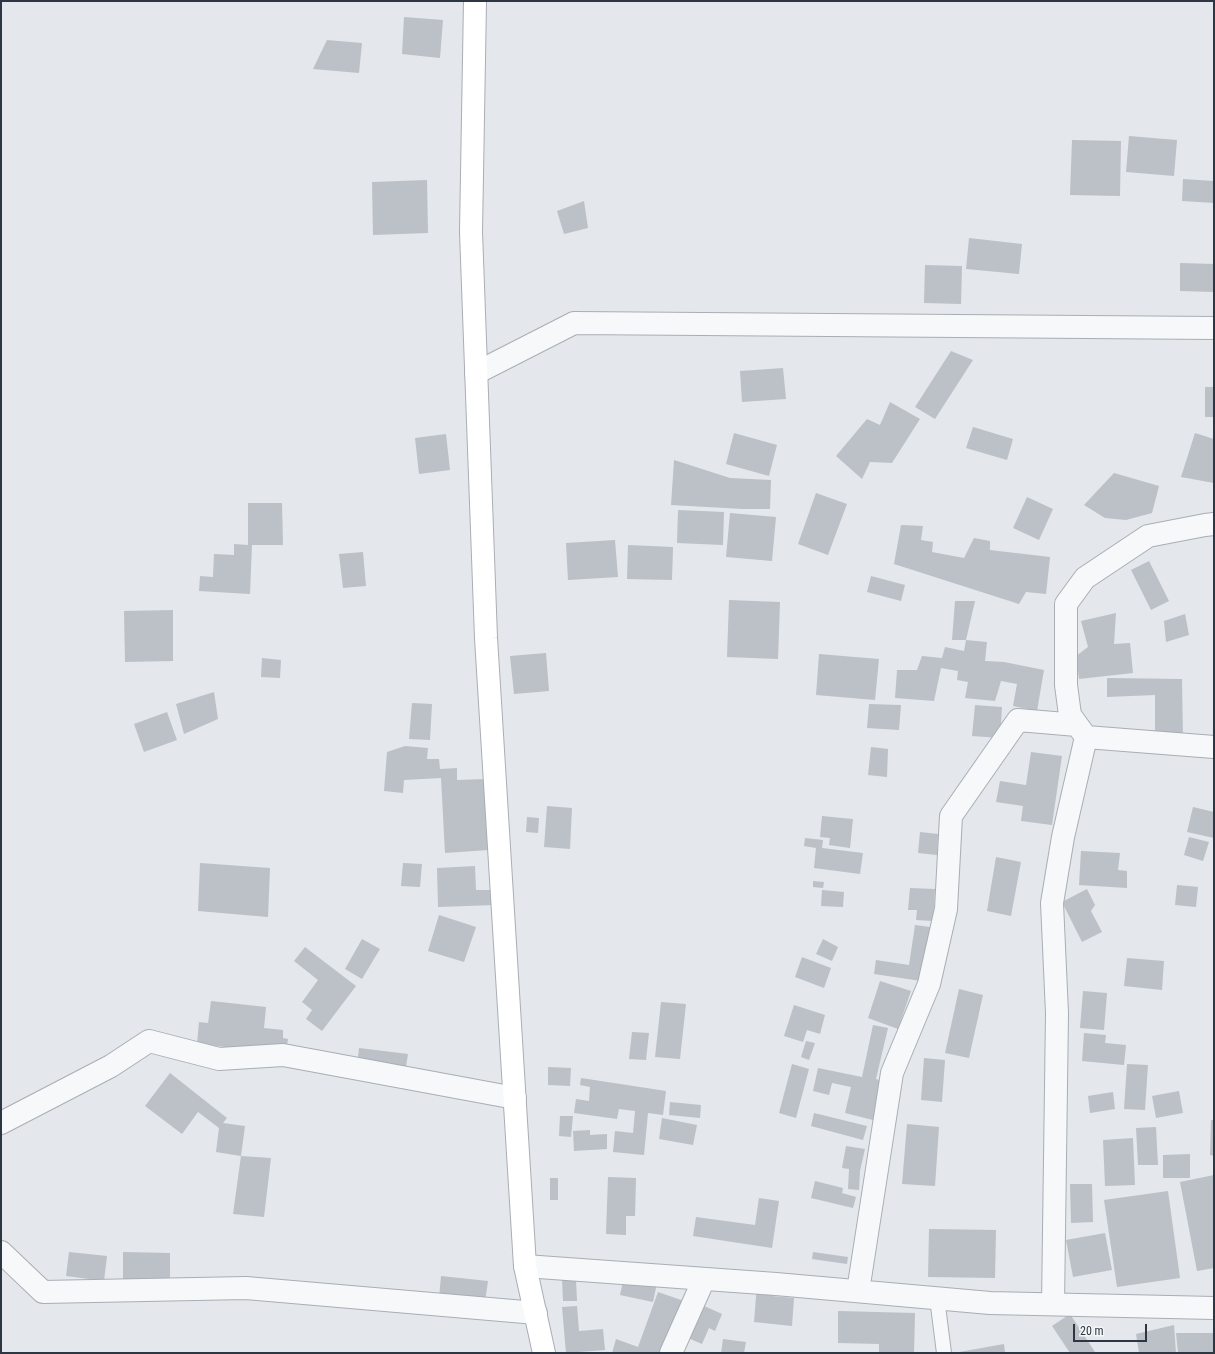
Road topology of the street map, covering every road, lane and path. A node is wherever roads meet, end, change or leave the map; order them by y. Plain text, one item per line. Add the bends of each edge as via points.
1 (475, 1) edge
2 (1214, 328) edge
3 (476, 373) junction
4 (1211, 520) edge
5 (1082, 731) junction
6 (1214, 747) edge
7 (515, 1098) junction
8 (1, 1123) edge
9 (1, 1252) edge
10 (525, 1266) junction
11 (704, 1279) junction
12 (858, 1291) junction
13 (937, 1298) junction
14 (1052, 1304) junction
15 (1214, 1308) edge
16 (536, 1313) junction
17 (544, 1353) edge
18 (670, 1353) edge
19 (944, 1353) edge

1 - 3 street via 471,232
2 - 3 street via 574,323
3 - 7 street via 486,638
4 - 5 street via 1148,536 1085,578 1066,604 1066,685 1070,715
5 - 6 street
5 - 12 street via 1018,720 951,816 946,909 929,984 892,1073
5 - 14 street via 1052,903 1057,1013
7 - 8 street via 283,1055 218,1059 149,1041 111,1066
7 - 10 street
9 - 16 street via 43,1292 246,1288
10 - 11 street
10 - 16 street
11 - 12 street
11 - 18 street
12 - 13 street
13 - 14 street via 990,1303
13 - 19 lane
14 - 15 street
16 - 17 street

